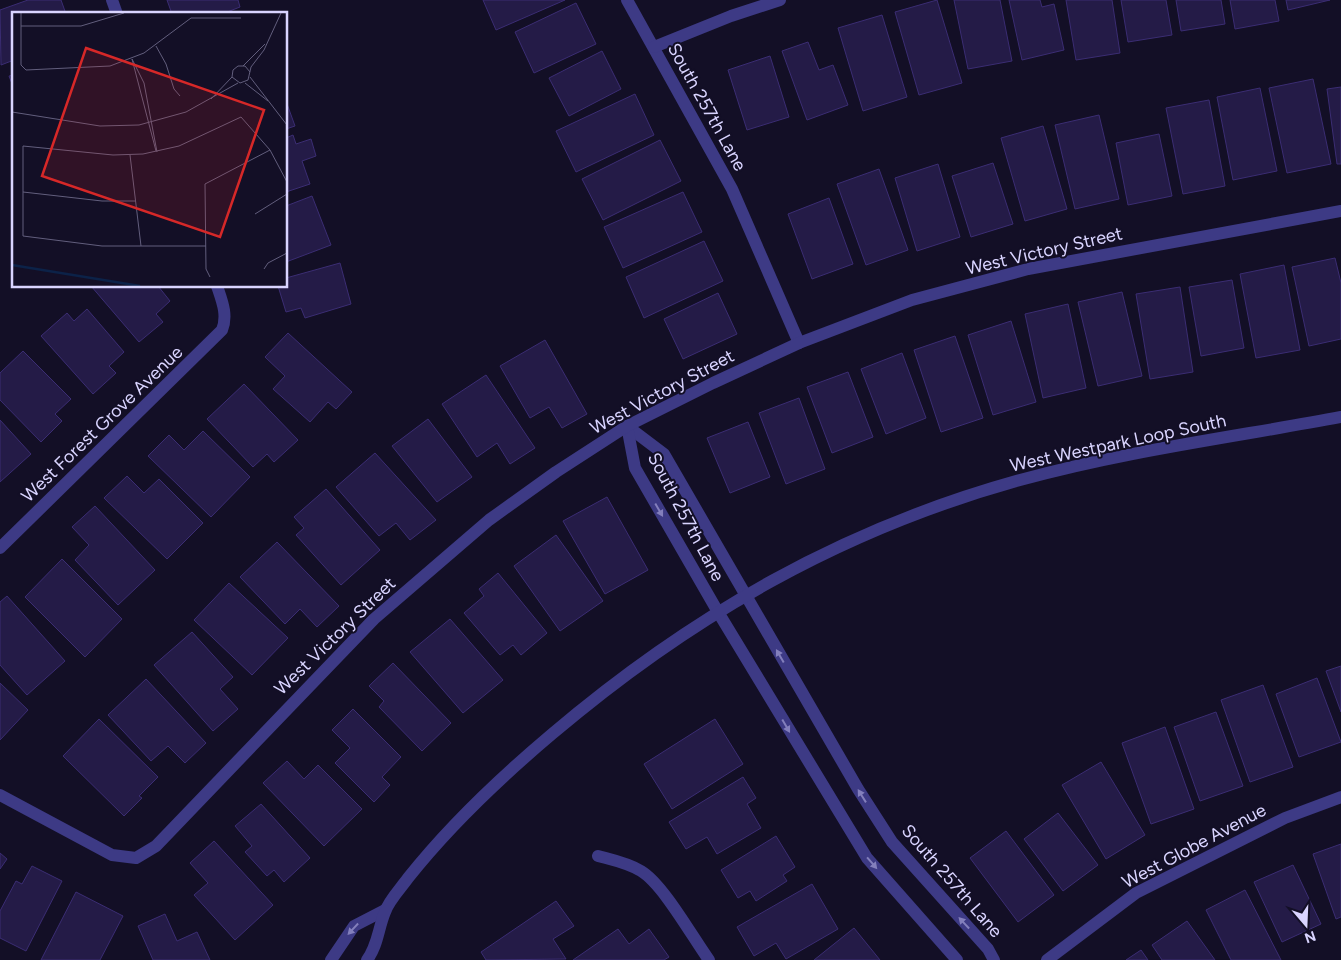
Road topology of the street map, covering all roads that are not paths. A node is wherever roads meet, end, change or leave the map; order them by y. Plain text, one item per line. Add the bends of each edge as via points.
1 (112, 0) edge
2 (627, 0) edge
3 (780, 0) edge
4 (116, 12) edge
5 (654, 48) junction
6 (1341, 211) edge
7 (217, 288) edge
8 (800, 343) junction
9 (1341, 417) edge
10 (627, 426) junction
11 (0, 548) edge
12 (744, 596) junction
13 (718, 612) junction
14 (0, 795) edge
15 (1341, 797) edge
16 (598, 856) dead end
17 (385, 910) junction
18 (331, 960) edge
19 (367, 960) edge
20 (709, 960) edge
21 (957, 960) edge
22 (994, 960) edge
23 (1047, 960) edge

1 - 4 street
2 - 5 street, South 257th Lane
3 - 5 street
5 - 8 street, South 257th Lane via 732,189
6 - 8 street, West Victory Street via 1028,270 912,300
7 - 11 street, West Forest Grove Avenue via 225,323 218,335
8 - 10 street, West Victory Street
9 - 12 street, West Westpark Loop South via 1066,468 1000,486 882,527
10 - 12 street, South 257th Lane via 664,454
10 -> 13 street, South 257th Lane via 635,468
10 - 14 street, West Victory Street via 489,520 374,618 156,846 136,858 112,855
12 - 13 street, West Westpark Loop South
22 -> 12 street, South 257th Lane via 988,949 892,842
13 - 17 street, West Westpark Loop South via 651,654 519,762 434,847
13 -> 21 street, South 257th Lane via 866,858
15 - 23 street, West Globe Avenue via 1285,818 1136,893
16 - 20 street via 643,872 657,886
17 -> 18 street via 354,926
17 - 19 street via 376,948

